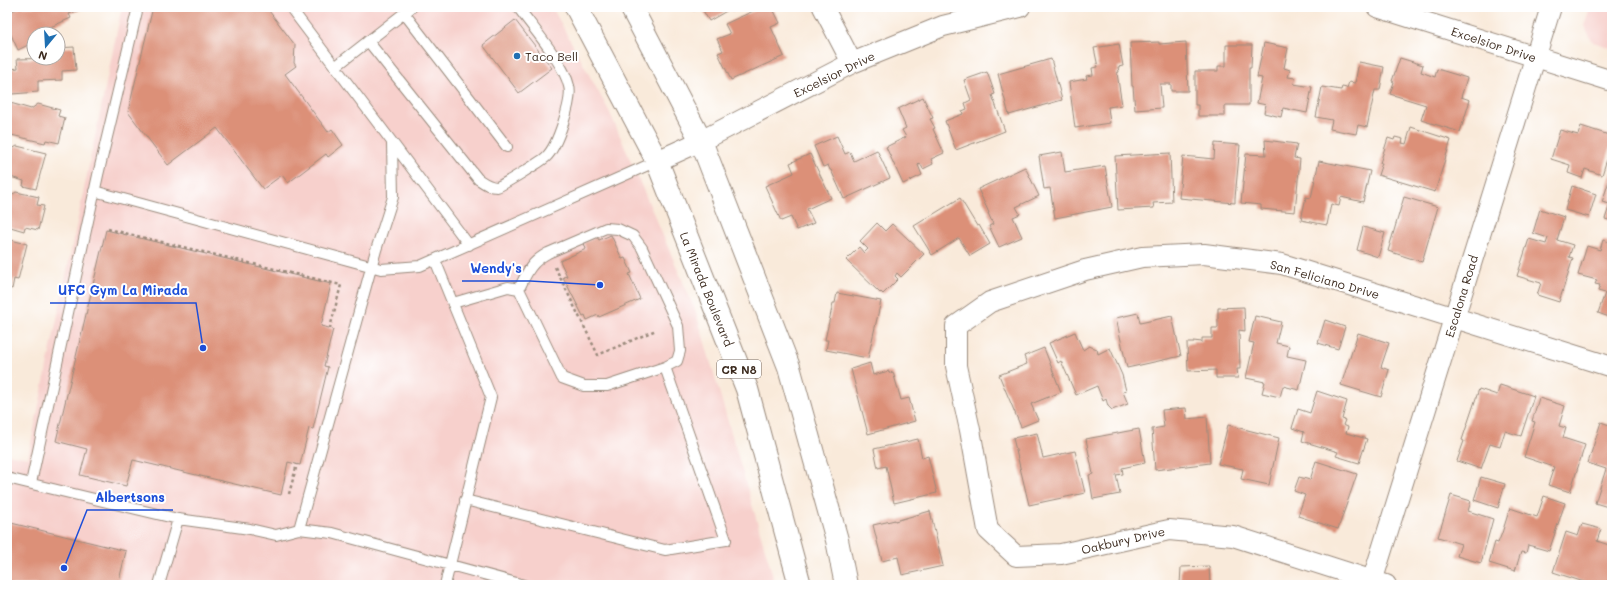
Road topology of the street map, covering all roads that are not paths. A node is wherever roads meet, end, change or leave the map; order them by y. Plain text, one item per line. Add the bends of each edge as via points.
1 (138, 7) edge
2 (290, 7) edge
3 (518, 7) edge
4 (576, 7) edge
5 (631, 7) edge
6 (823, 7) edge
7 (1020, 7) edge
8 (1377, 7) edge
9 (1551, 7) edge
10 (408, 10) edge
11 (368, 41) junction
12 (1535, 57) junction
13 (852, 64) junction
14 (335, 67) junction
15 (1612, 81) edge
16 (701, 141) junction
17 (392, 142) junction
18 (507, 147) dead end
19 (657, 161) junction
20 (94, 191) junction
21 (468, 245) junction
22 (435, 260) junction
23 (371, 266) junction
24 (519, 289) junction
25 (452, 303) junction
26 (1454, 317) junction
27 (665, 367) junction
28 (1612, 367) edge
29 (970, 430) joint
30 (7, 478) edge
31 (30, 483) junction
32 (465, 500) junction
33 (178, 518) junction
34 (299, 529) junction
35 (450, 565) junction
36 (1376, 583) edge
37 (159, 585) edge
38 (445, 585) edge
39 (524, 585) edge
40 (800, 585) edge
41 (846, 585) edge

1 - 20 lane
2 - 14 lane
3 - 11 lane via 563,70 570,87 567,110 560,132 546,157 498,187 488,186 478,179
4 - 19 main road, La Mirada Boulevard / CR N8
5 - 16 main road
6 - 13 street
7 - 13 street, Excelsior Drive via 943,26
8 - 12 street, Excelsior Drive
9 - 12 street, Escalona Road
10 - 11 lane
10 - 18 lane
11 - 14 lane
12 - 15 street, Excelsior Drive
12 - 26 street, Escalona Road
13 - 16 street, Excelsior Drive
14 - 17 lane
16 - 19 street, Excelsior Drive
16 - 41 main road via 789,368 837,540
17 - 21 lane
17 - 23 lane via 393,196
19 - 21 lane
19 - 40 main road, La Mirada Boulevard / CR N8 via 747,389
20 - 23 lane
20 - 31 lane
21 - 22 lane
22 - 23 lane via 420,266 381,269
22 - 25 lane
23 - 34 lane
24 - 25 lane via 508,287
24 - 27 lane via 562,378 584,386 607,386
24 - 27 lane via 530,267 548,253 606,228 618,229 633,236 642,248 678,326 680,351 677,361
25 - 32 lane via 491,398
26 - 28 street, San Feliciano Drive
26 - 29 street, San Feliciano Drive via 1282,264 1212,255 1142,257 1085,270 990,302 956,326 956,366
26 - 36 street, Escalona Road
27 - 32 lane via 726,540 665,550
29 - 36 street, Oakbury Drive via 988,530 1016,556 1061,554 1169,530 1233,536
30 - 31 lane
31 - 33 lane
32 - 35 lane
33 - 34 lane via 276,535
33 - 37 lane
34 - 35 lane via 332,532
35 - 38 lane
35 - 39 lane

